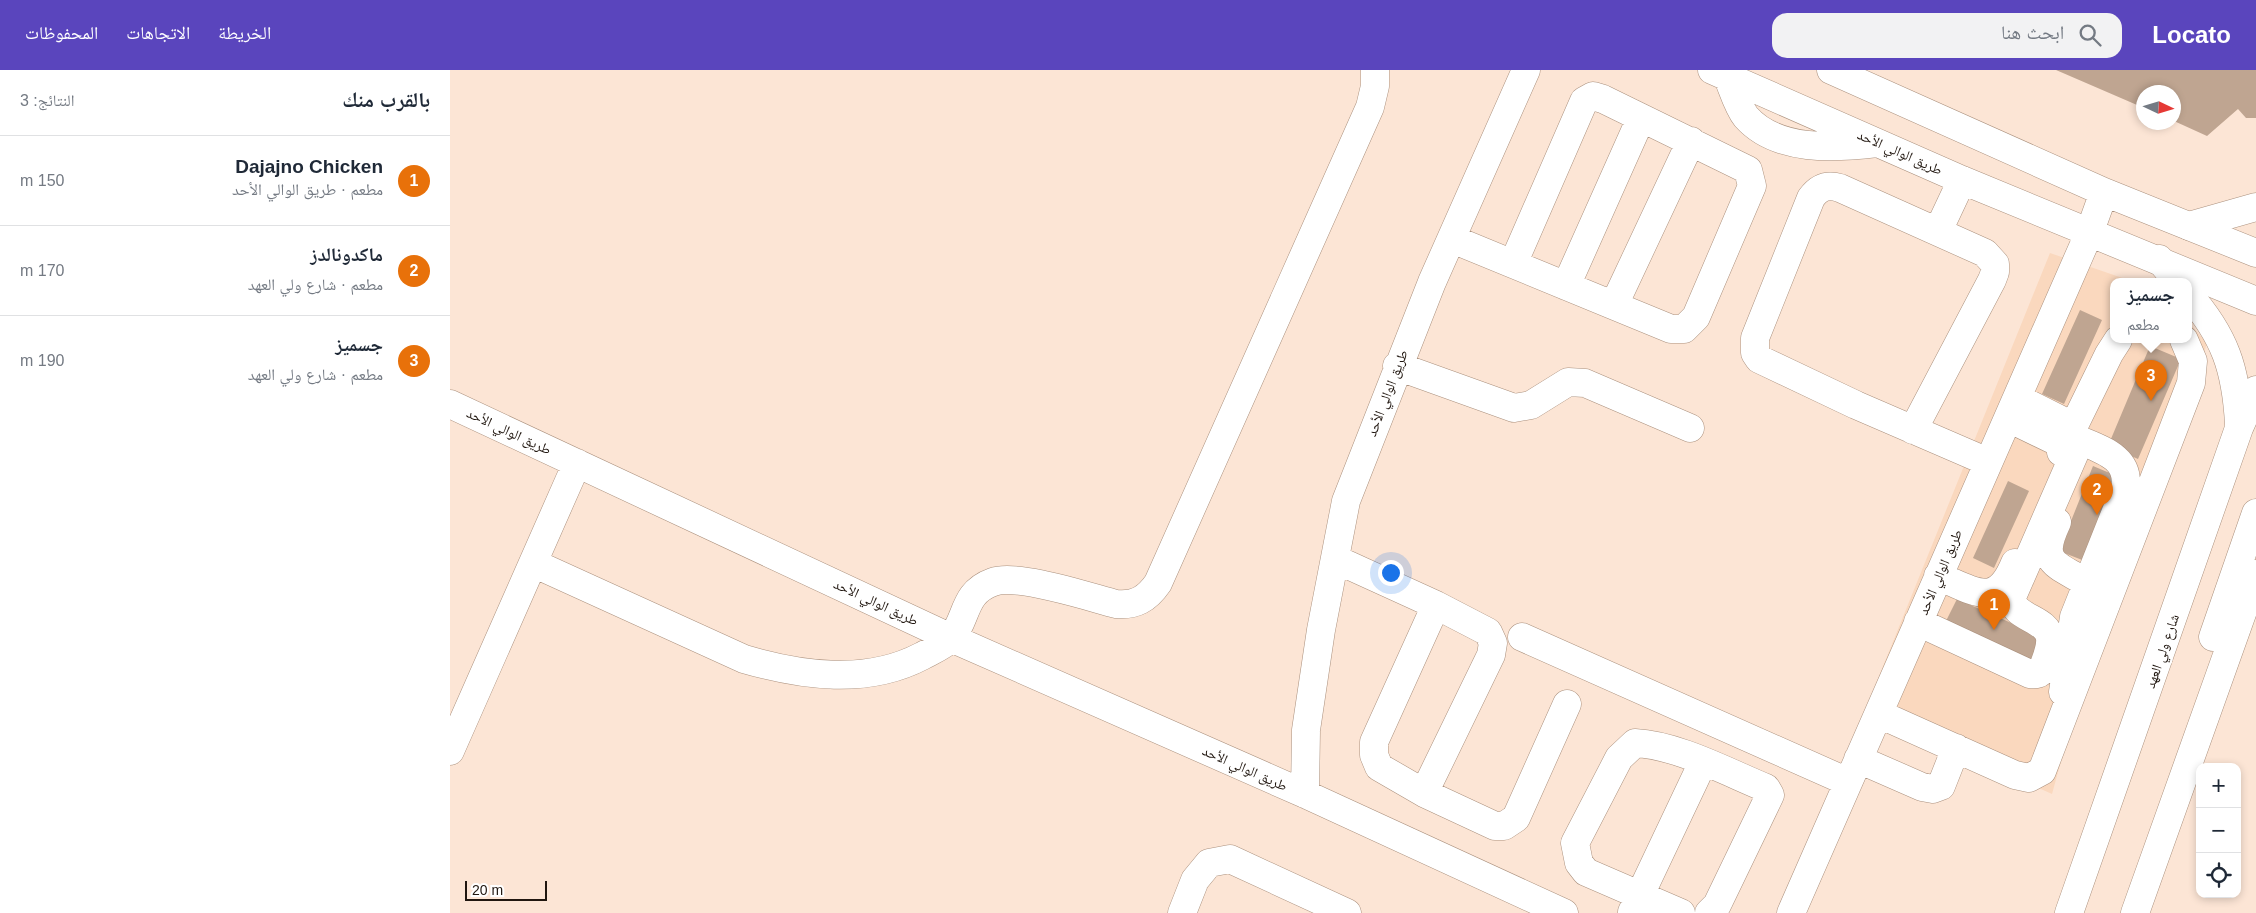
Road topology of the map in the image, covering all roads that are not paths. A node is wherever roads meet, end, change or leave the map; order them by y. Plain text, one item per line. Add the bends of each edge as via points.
1 (1376, 70) edge
2 (1526, 70) edge
3 (1830, 70) edge
4 (1720, 74) edge
5 (1641, 118) junction
6 (1691, 141) junction
7 (1962, 180) junction
8 (2104, 192) junction
9 (2256, 207) edge
10 (2189, 226) junction
11 (1938, 231) junction
12 (2090, 232) junction
13 (1452, 239) junction
14 (2256, 253) edge
15 (2159, 260) junction
16 (1513, 264) junction
17 (2175, 278) edge
18 (1566, 286) junction
19 (2192, 299) edge
20 (2256, 300) edge
21 (1614, 306) junction
22 (2117, 343) edge
23 (2185, 343) edge
24 (1397, 366) junction
25 (2256, 390) edge
26 (450, 404) edge
27 (2012, 408) junction
28 (1690, 428) dead end
29 (2240, 428) junction
30 (1913, 430) junction
31 (2075, 439) junction
32 (1988, 462) junction
33 (577, 463) junction
34 (2256, 513) edge
35 (1335, 559) junction
36 (533, 563) junction
37 (2256, 574) edge
38 (1938, 576) junction
39 (2087, 583) junction
40 (1436, 605) junction
41 (1918, 622) junction
42 (1522, 637) dead end
43 (951, 638) junction
44 (1568, 704) dead end
45 (1879, 714) junction
46 (2058, 736) junction
47 (1956, 748) junction
48 (450, 751) edge
49 (1703, 762) junction
50 (1853, 771) junction
51 (2182, 779) junction
52 (1424, 793) junction
53 (1305, 794) junction
54 (1635, 904) edge
55 (1182, 913) edge
56 (1347, 913) edge
57 (1564, 913) edge
58 (1681, 913) edge
59 (1709, 913) edge
60 (1791, 913) edge
61 (2069, 913) edge
62 (2135, 913) edge

1 - 43 street via 1370,107 1152,591 1144,599 1126,605 1017,580 993,582 968,602
2 - 13 street, طريق الوالي الأحد
3 - 8 street
4 - 7 street, طريق الوالي الأحد
5 - 6 street
5 - 16 street via 1593,96 1584,101
5 - 18 street
6 - 21 street
6 - 21 street via 1748,170 1752,186 1696,317 1684,329 1670,329
7 - 11 street
7 - 12 street, طريق الوالي الأحد
8 - 10 street
8 - 12 street, طريق الوالي الأحد
9 - 10 street
10 - 14 street
11 - 30 street via 1985,253 1991,258 1995,272
11 - 30 street via 1832,185 1816,190 1754,345 1764,364
12 - 15 street, طريق الوالي الأحد
12 - 27 street, طريق الوالي الأحد
13 - 16 street
13 - 24 street, طريق الوالي الأحد
15 - 17 street
15 - 20 street, طريق الوالي الأحد
16 - 18 street
18 - 21 street
19 - 29 street via 2217,330 2227,353
22 - 31 street
23 - 46 street via 2193,361 2190,383
24 - 28 street via 1514,408 1531,404 1568,382 1585,383
24 - 35 street, طريق الوالي الأحد via 1346,501
25 - 29 street, شارع ولي العهد
26 - 33 street, طريق الوالي الأحد
27 - 31 street
27 - 32 street, طريق الوالي الأحد
29 - 61 street, شارع ولي العهد
30 - 32 street
31 - 38 street via 2002,587 1994,592 1977,592
31 - 39 street via 2047,547 2054,562
31 - 39 street via 2114,457 2124,465 2127,477
31 - 41 street via 2012,597 2018,610 2043,626 2049,635 2042,670 2030,674
32 - 38 street, طريق الوالي الأحد
33 - 36 street
33 - 43 street, طريق الوالي الأحد
34 - 51 street via 2194,693 2184,738
35 - 40 street
35 - 53 street, طريق الوالي الأحد via 1306,730
36 - 43 street via 712,646 777,669 843,675 874,672 908,664
36 - 48 street
37 - 51 street
38 - 41 street, طريق الوالي الأحد
39 - 46 street via 2071,630
40 - 52 street via 1374,742 1374,755 1379,767
40 - 52 street via 1488,632 1493,643 1491,655
41 - 45 street, طريق الوالي الأحد
42 - 50 street
43 - 53 street, طريق الوالي الأحد
44 - 52 street via 1516,818 1504,826 1494,826
45 - 47 street
45 - 50 street, طريق الوالي الأحد
46 - 47 street via 2042,771 2029,778 2015,775
47 - 50 street via 1941,786 1933,789
49 - 54 street
49 - 54 street via 1653,744 1635,743 1620,758 1575,843 1579,863 1586,872
49 - 59 street via 1766,788 1770,795 1717,905
50 - 60 street, طريق الوالي الأحد
51 - 62 street
53 - 57 street, طريق الوالي الأحد
54 - 58 street
55 - 56 street via 1196,880 1210,863 1230,859

